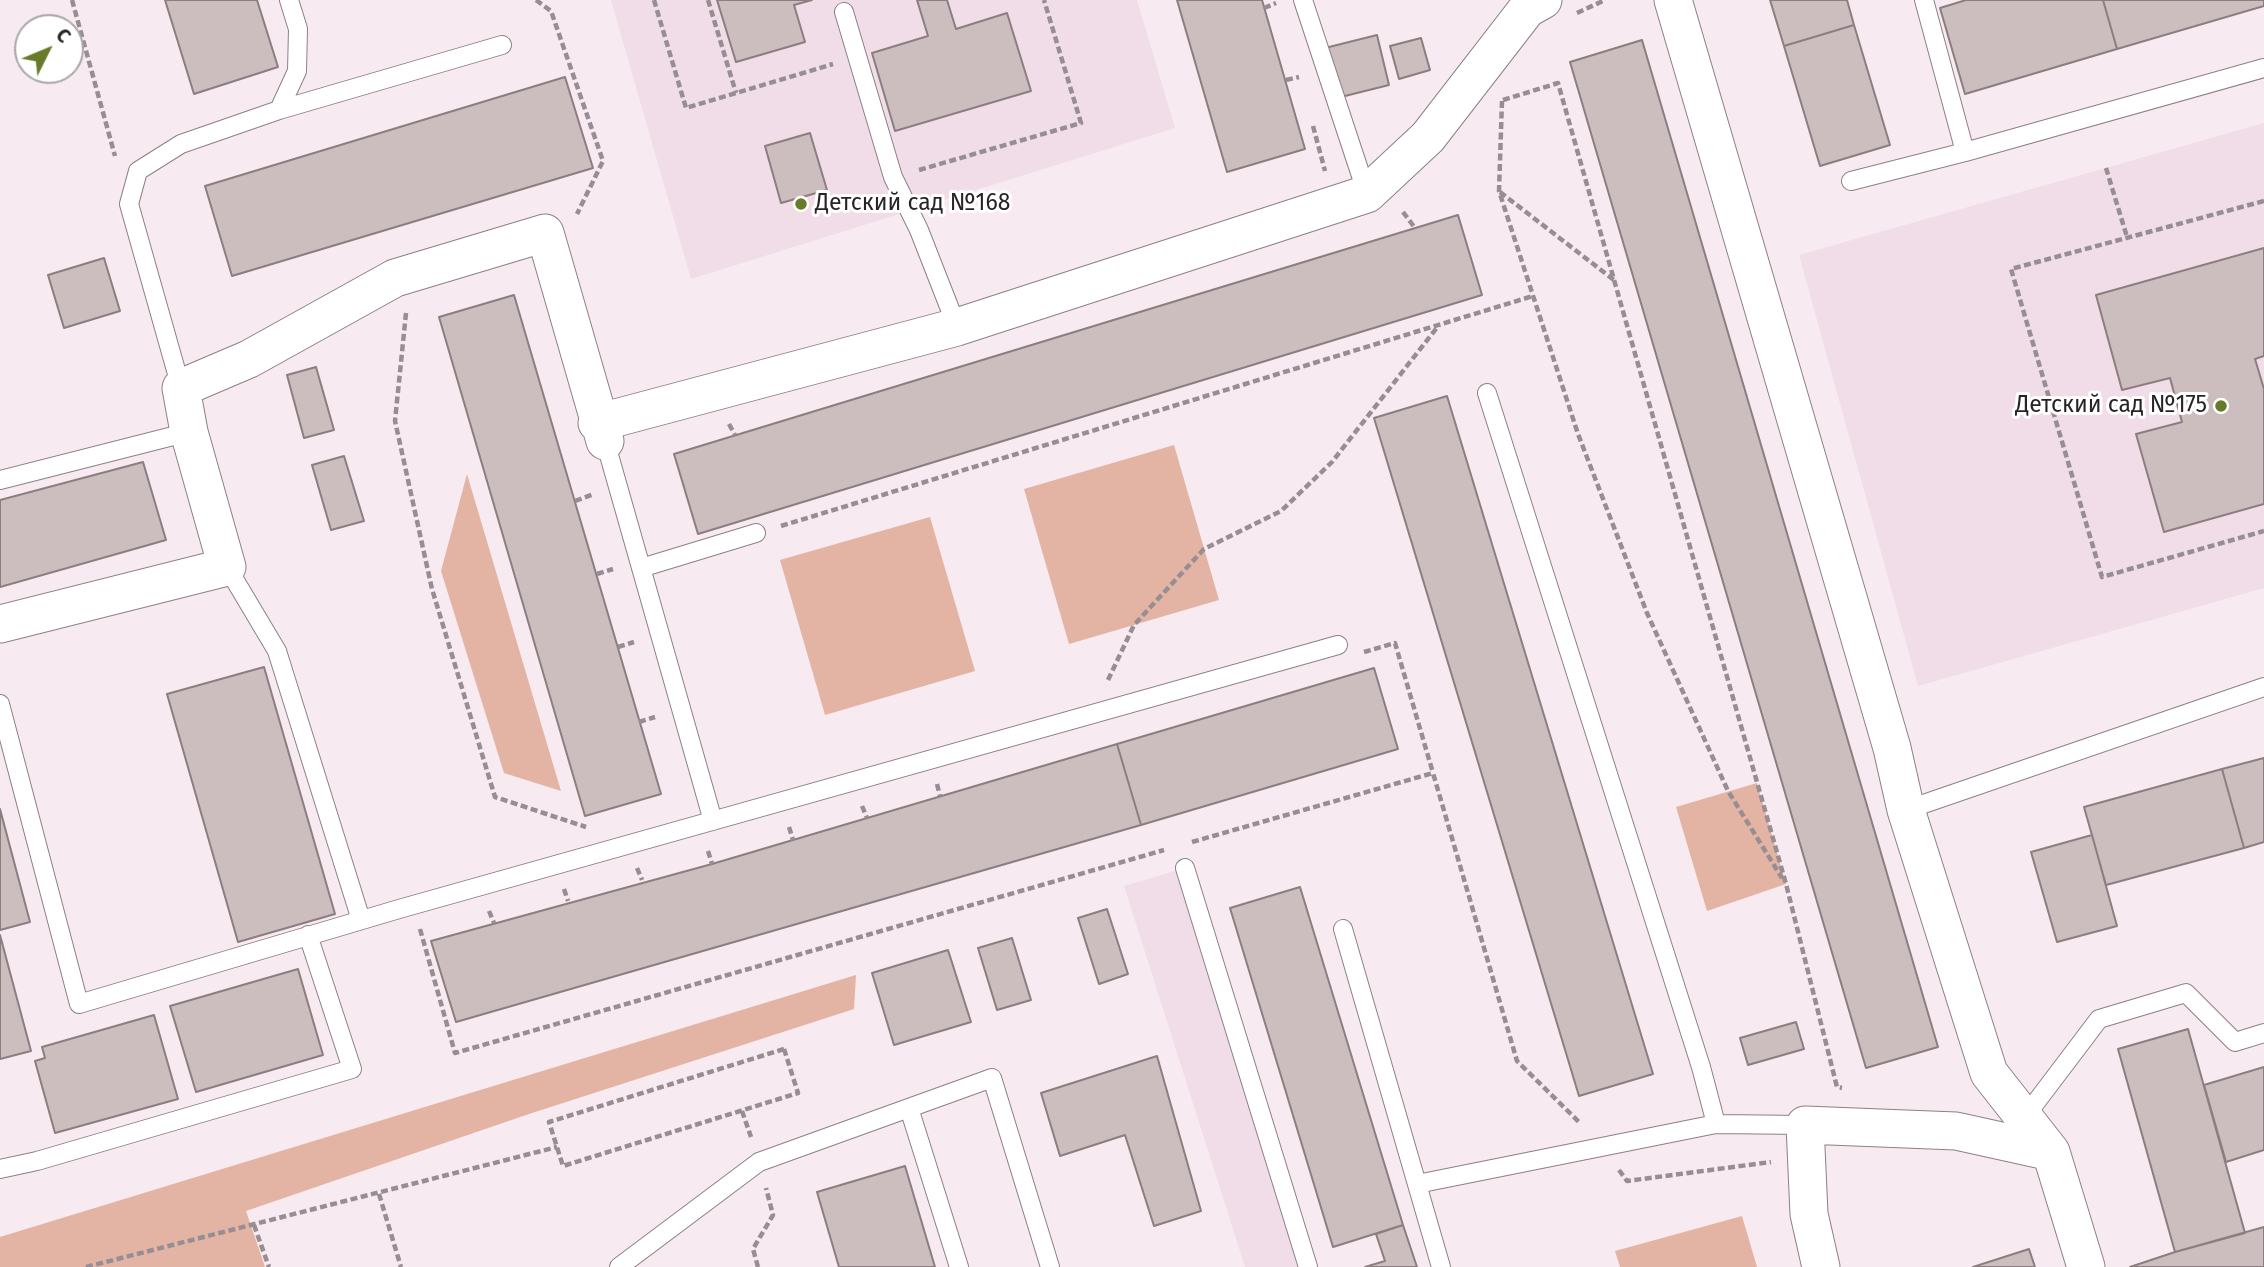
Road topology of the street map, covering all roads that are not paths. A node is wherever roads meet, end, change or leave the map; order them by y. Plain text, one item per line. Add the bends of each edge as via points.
1 (289, 0) edge
2 (1303, 0) edge
3 (1673, 0) edge
4 (1924, 0) edge
5 (1555, 8) edge
6 (844, 12) dead end
7 (502, 45) dead end
8 (2264, 68) edge
9 (279, 110) junction
10 (1965, 152) junction
11 (1851, 181) dead end
12 (1367, 194) junction
13 (957, 327) junction
14 (181, 388) junction
15 (1488, 393) dead end
16 (189, 432) junction
17 (601, 432) junction
18 (0, 480) edge
19 (756, 533) road end
20 (227, 567) junction
21 (641, 568) junction
22 (0, 624) edge
23 (1338, 645) dead end
24 (2264, 687) edge
25 (0, 704) edge
26 (1906, 810) junction
27 (713, 821) junction
28 (1185, 868) dead end
29 (361, 920) junction
30 (1343, 929) dead end
31 (308, 935) junction
32 (2264, 1033) edge
33 (909, 1108) junction
34 (2024, 1118) junction
35 (1716, 1124) junction
36 (1805, 1141) junction
37 (2051, 1152) junction
38 (0, 1169) edge
39 (1417, 1184) junction
40 (619, 1267) edge
41 (959, 1267) edge
42 (1050, 1267) edge
43 (1308, 1267) edge
44 (1441, 1267) edge
45 (1821, 1267) edge
46 (2087, 1267) edge

1 - 9 lane via 298,29 297,71
2 - 12 lane
3 - 26 street via 1892,748
4 - 10 lane
5 - 12 street via 1527,9 1428,137
6 - 13 lane via 893,177
7 - 9 lane
8 - 10 lane
9 - 14 lane via 181,144 138,171 128,204
10 - 11 lane
12 - 13 street
13 - 17 street
14 - 16 street
14 - 17 street via 249,359 395,278 545,233
15 - 35 lane
16 - 18 lane
16 - 20 street
17 - 21 lane
19 - 21 lane
20 - 22 street
20 - 29 lane via 278,651
21 - 27 lane
23 - 27 lane
24 - 26 lane
25 - 31 lane via 79,1004
26 - 34 street via 1989,1073
27 - 29 lane
28 - 43 lane
29 - 31 lane
30 - 39 lane
31 - 38 lane via 352,1069
32 - 34 lane via 2235,1042 2186,993 2099,1019
33 - 40 lane via 759,1162
33 - 41 lane
33 - 42 lane via 992,1078
34 - 37 street
35 - 36 lane
35 - 39 lane
36 - 37 street via 1956,1131
36 - 45 street via 1809,1214
37 - 46 street
39 - 44 lane

